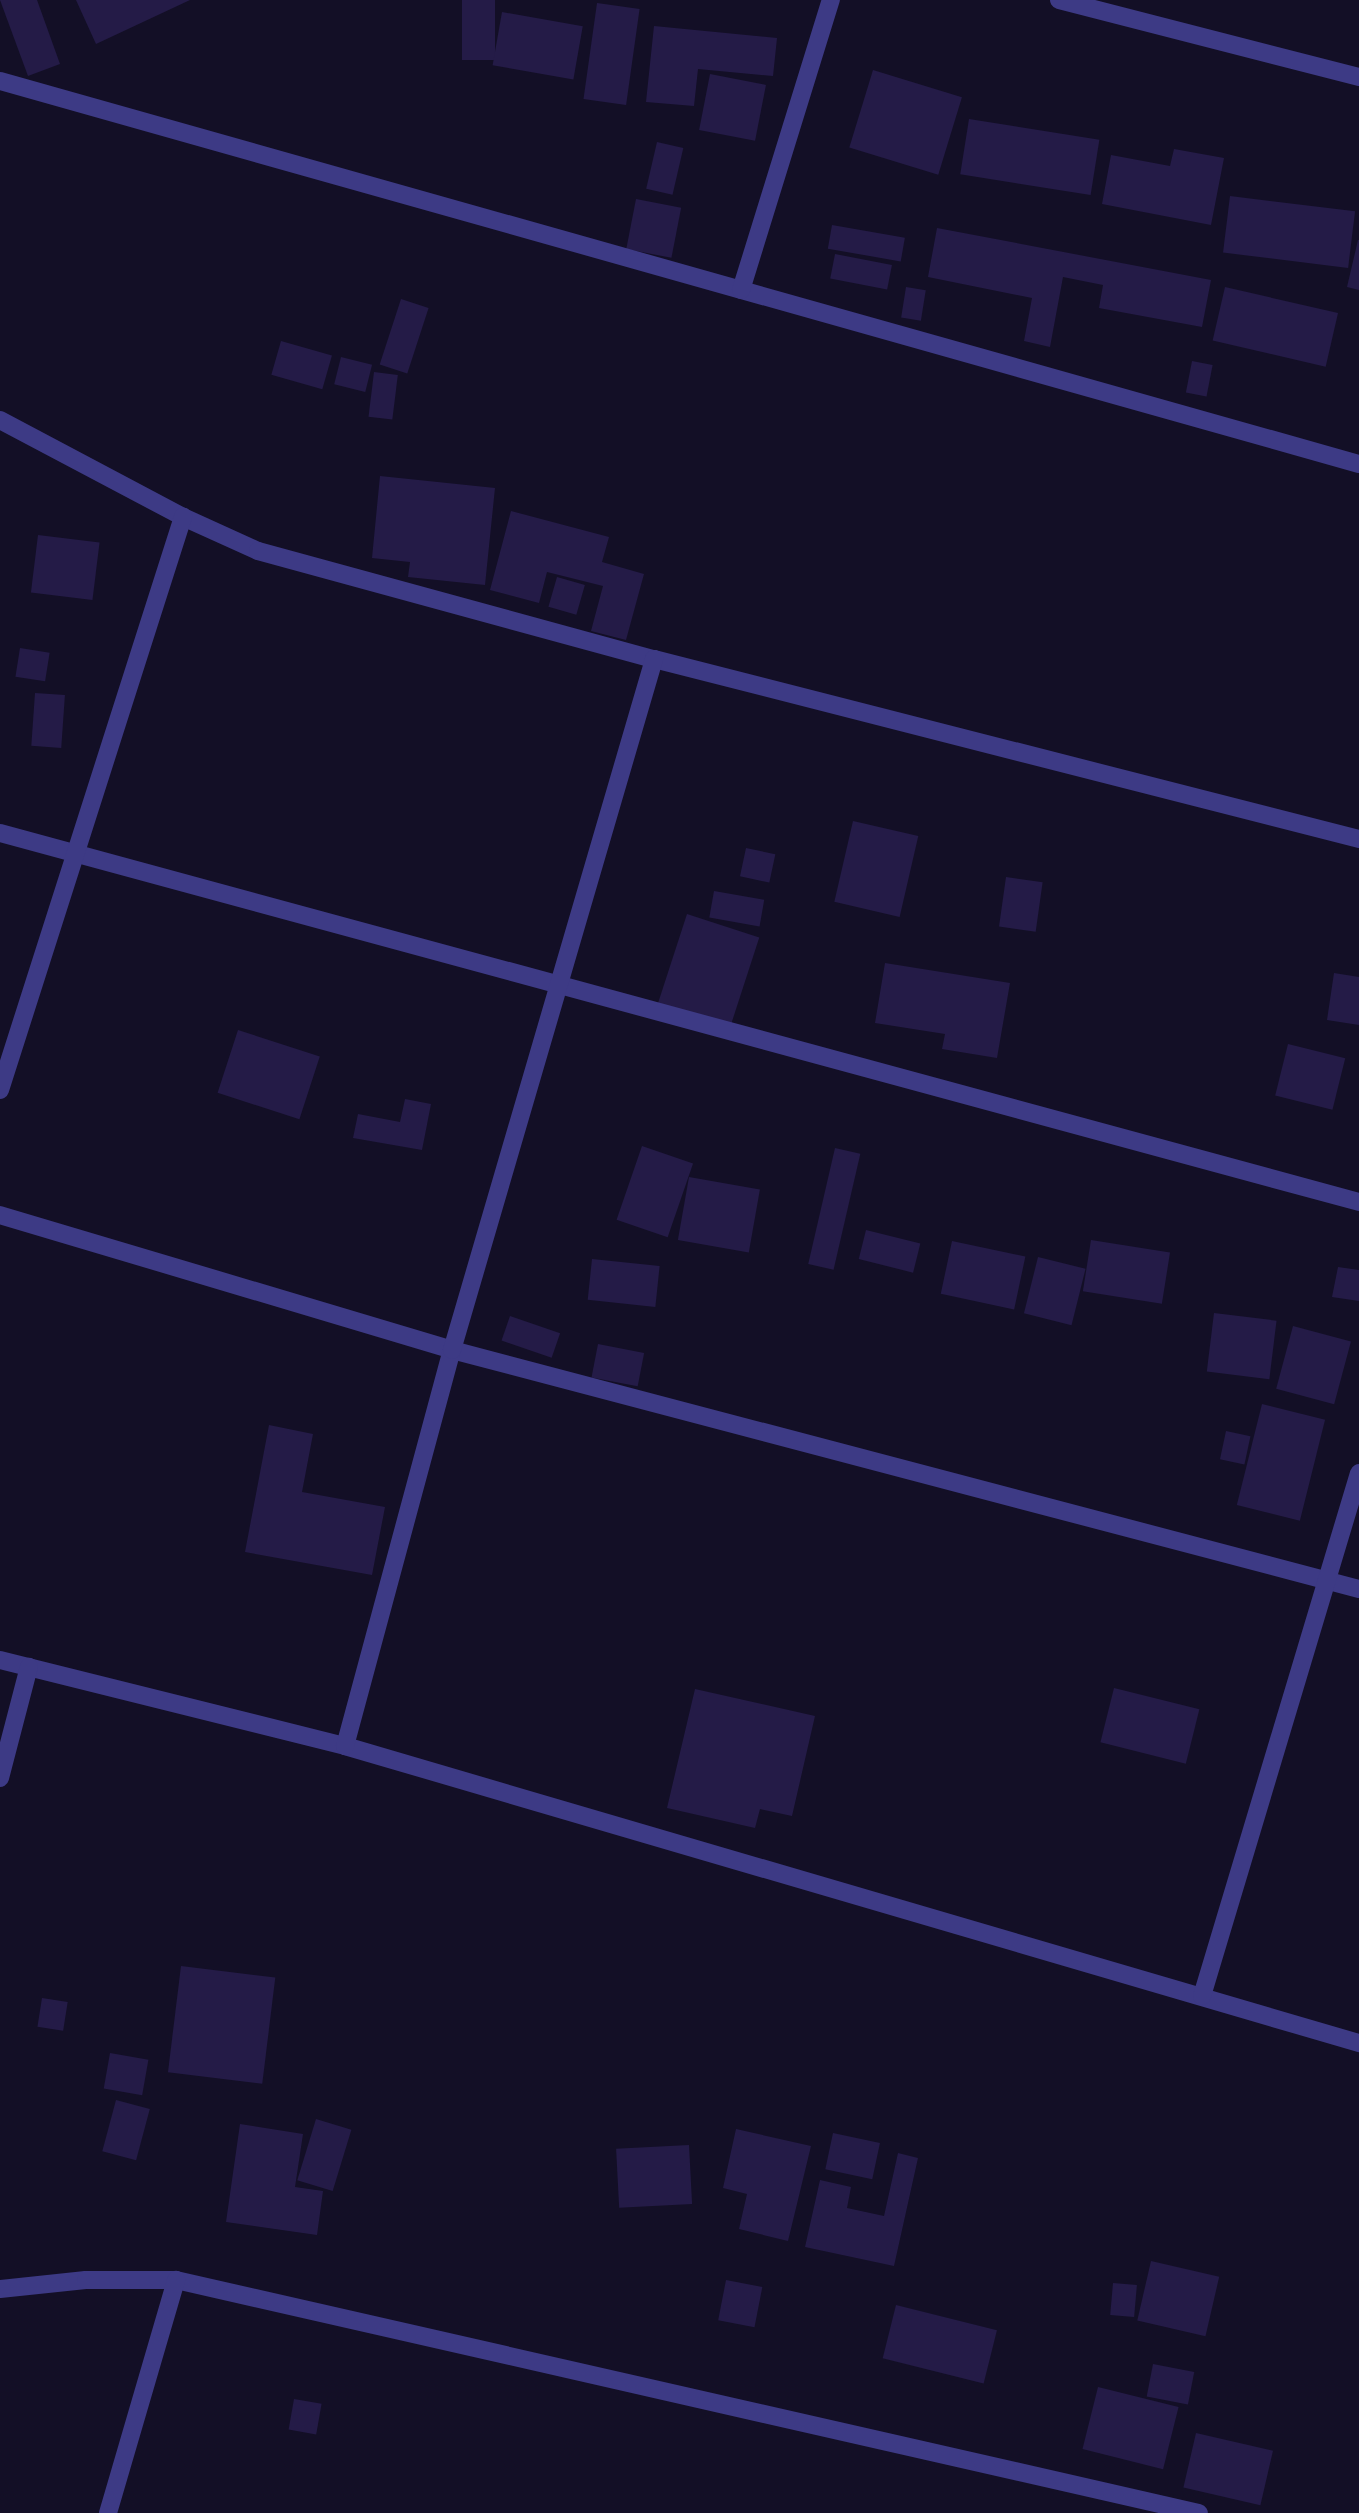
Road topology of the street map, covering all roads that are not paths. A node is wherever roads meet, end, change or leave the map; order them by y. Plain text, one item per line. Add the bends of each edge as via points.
1 (831, 0) edge
2 (1059, 0) edge
3 (1359, 77) edge
4 (0, 81) edge
5 (741, 289) junction
6 (0, 420) edge
7 (1359, 464) edge
8 (183, 517) junction
9 (654, 659) junction
10 (0, 833) edge
11 (1359, 839) edge
12 (73, 852) junction
13 (559, 985) junction
14 (0, 1090) edge
15 (1359, 1202) edge
16 (0, 1215) edge
17 (452, 1350) junction
18 (1359, 1473) edge
19 (1330, 1581) junction
20 (1359, 1589) edge
21 (0, 1660) edge
22 (29, 1667) junction
23 (345, 1746) junction
24 (0, 1778) edge
25 (1202, 1996) junction
26 (1359, 2043) edge
27 (176, 2280) junction
28 (0, 2289) edge
29 (108, 2513) edge
30 (1199, 2513) edge

1 - 5 street
2 - 3 street
4 - 5 street
5 - 7 street
6 - 8 street
8 - 9 street via 258,551
8 - 12 street
9 - 11 street
9 - 13 street
10 - 12 street
12 - 13 street
12 - 14 street
13 - 15 street
13 - 17 street
16 - 17 street
17 - 19 street
17 - 23 street
18 - 19 street
19 - 20 street
19 - 25 street
21 - 22 street
22 - 23 street
22 - 24 street
23 - 25 street
25 - 26 street
27 - 28 street via 86,2280
27 - 29 street
27 - 30 street

